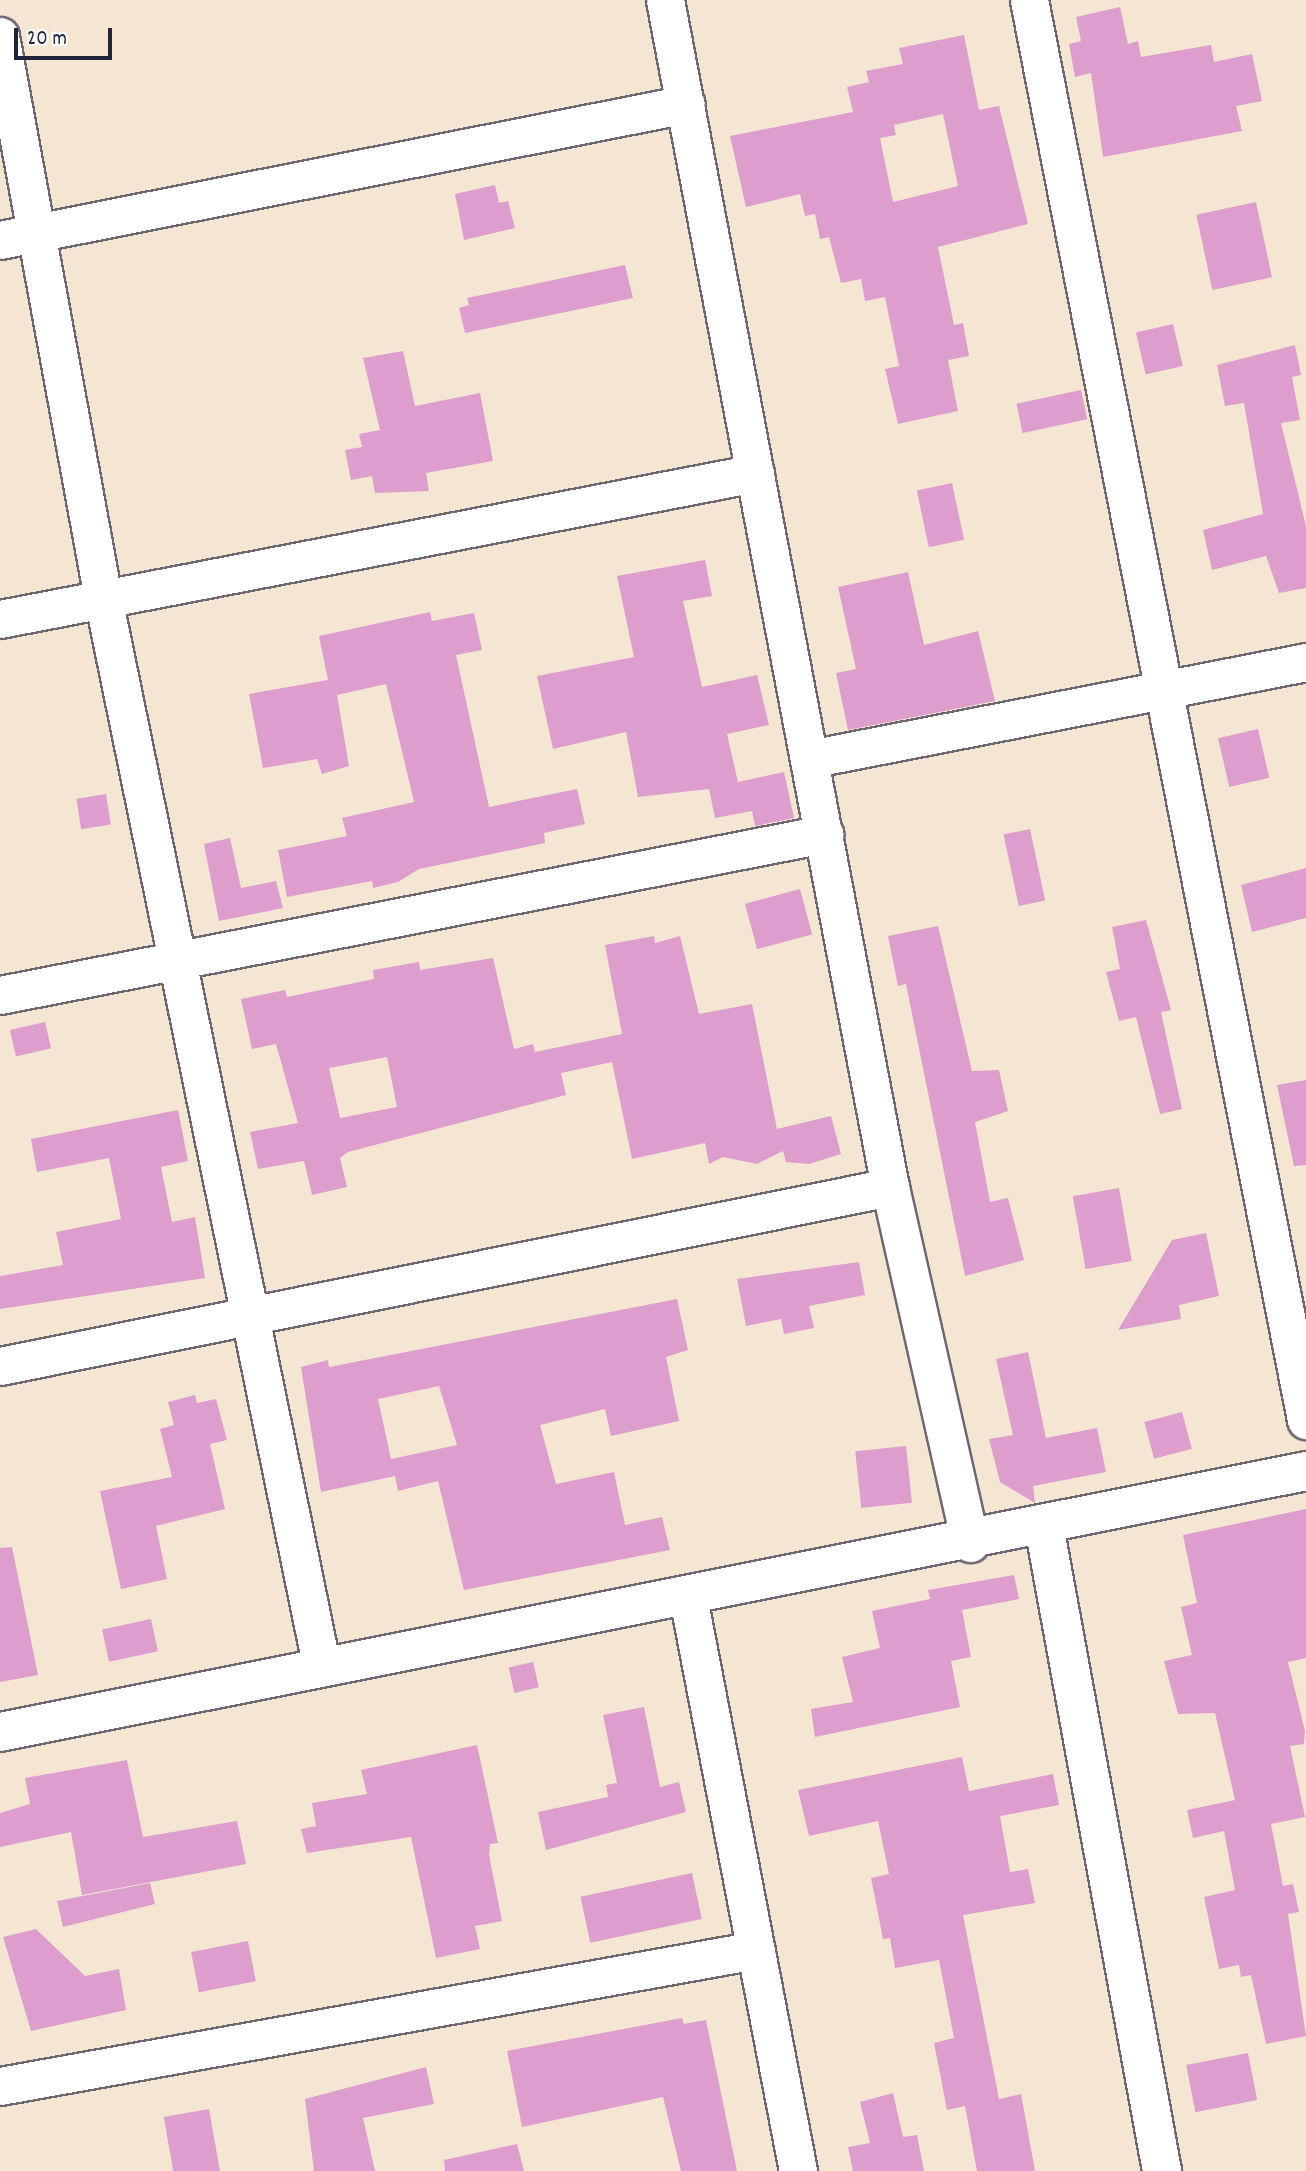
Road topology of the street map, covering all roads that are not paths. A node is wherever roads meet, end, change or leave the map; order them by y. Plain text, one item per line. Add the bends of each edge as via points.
1 (665, 0) edge
2 (1029, 0) edge
3 (0, 36) edge
4 (686, 104) junction
5 (37, 233) junction
6 (0, 240) edge
7 (755, 473) junction
8 (103, 598) junction
9 (178, 600) dead end
10 (0, 619) edge
11 (1306, 662) edge
12 (1164, 693) junction
13 (809, 759) junction
14 (824, 834) junction
15 (178, 959) junction
16 (0, 995) edge
17 (890, 1186) junction
18 (251, 1318) junction
19 (0, 1366) edge
20 (1306, 1419) edge
21 (1306, 1471) edge
22 (1044, 1526) junction
23 (970, 1543) junction
24 (688, 1597) junction
25 (320, 1664) junction
26 (0, 1732) edge
27 (756, 1950) junction
28 (0, 2086) edge
29 (798, 2171) edge
30 (1162, 2171) edge

1 - 4 street
2 - 12 street
3 - 5 street
4 - 5 street
4 - 7 street
5 - 6 street
5 - 8 street
7 - 8 street
7 - 9 street
7 - 13 street
8 - 10 street
8 - 15 street
11 - 12 street
12 - 13 street
12 - 20 street
13 - 14 street
14 - 15 street
14 - 17 street
15 - 16 street
15 - 18 street
17 - 18 street
17 - 23 street
18 - 19 street
18 - 25 street
21 - 22 street
22 - 23 street
22 - 30 street
23 - 24 street
24 - 25 street
24 - 27 street
25 - 26 street
27 - 28 street
27 - 29 street

